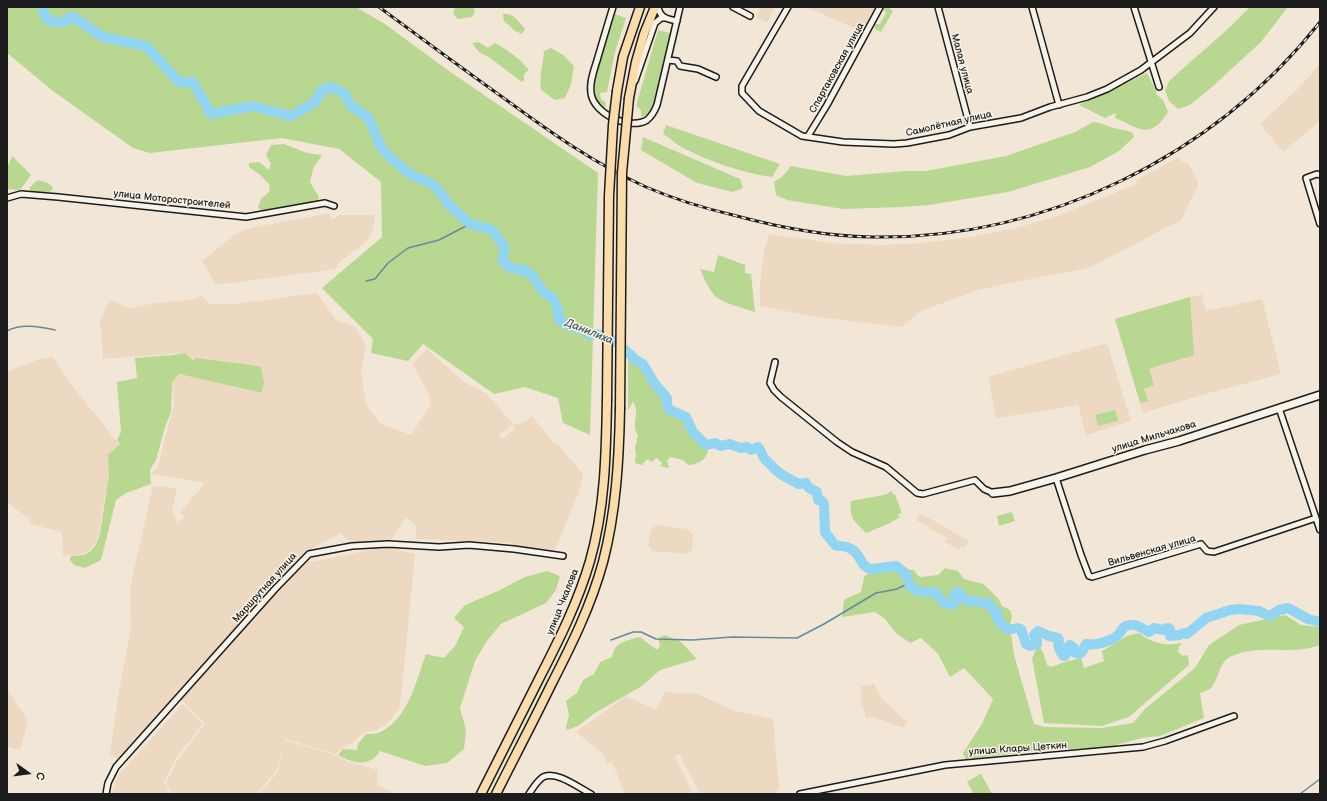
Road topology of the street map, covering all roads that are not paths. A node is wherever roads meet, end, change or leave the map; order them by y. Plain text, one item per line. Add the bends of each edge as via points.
1 (613, 7) edge
2 (656, 7) edge
3 (680, 7) edge
4 (733, 7) edge
5 (788, 7) edge
6 (880, 7) edge
7 (938, 7) edge
8 (1032, 7) edge
9 (1134, 7) edge
10 (1214, 7) edge
11 (637, 8) edge
12 (750, 16) dead end
13 (665, 18) junction
14 (677, 21) junction
15 (668, 60) junction
16 (1151, 62) junction
17 (716, 77) dead end
18 (1159, 87) dead end
19 (628, 98) junction
20 (1059, 105) junction
21 (970, 127) junction
22 (808, 136) junction
23 (1320, 175) edge
24 (7, 198) edge
25 (334, 206) dead end
26 (1320, 224) edge
27 (775, 362) dead end
28 (1320, 395) edge
29 (1279, 408) junction
30 (1056, 478) junction
31 (993, 493) joint
32 (1316, 518) junction
33 (1320, 530) edge
34 (563, 556) dead end
35 (1234, 716) dead end
36 (106, 794) edge
37 (481, 794) edge
38 (496, 794) edge
39 (529, 794) edge
40 (591, 794) edge
41 (800, 794) edge

1 - 15 street via 590,89 592,98 600,109 616,119 629,123 647,119 657,105
2 - 13 street
2 - 19 main road via 644,34
3 - 14 street
4 - 12 street
5 - 22 street, Самолётная улица via 742,86 742,93 759,111 788,129
6 - 22 street, Спартаковская улица via 828,105
7 - 21 street, Малая улица
8 - 20 street
9 - 16 street
10 - 16 street, Самолётная улица via 1190,34
11 - 37 main road, улица Чкалова, bridge via 623,57 612,125 606,454 597,533 586,572 564,630
13 - 14 street
13 - 19 street via 655,23
14 - 15 street
15 - 17 street via 677,61 680,66 698,69
16 - 18 street
16 - 20 street, Самолётная улица via 1108,89
19 - 38 main road, bridge via 622,173 619,454 609,535 594,589 576,636
20 - 21 street, Самолётная улица via 1021,118
21 - 22 street, Самолётная улица via 949,136 894,144 842,142
23 - 26 street via 1306,178
24 - 25 street, улица Моторостроителей via 21,194 36,195 246,217 325,203
27 - 31 street via 770,383 781,397 837,442 852,452 886,467 917,493 923,494 975,480 984,489
28 - 29 street, улица Мильчакова
29 - 30 street, улица Мильчакова
29 - 32 street
30 - 31 street, улица Мильчакова
30 - 32 street, Вильвенская улица via 1081,555 1089,576 1092,577 1201,544 1207,551 1214,552
32 - 33 street
34 - 36 street, Маршрутная улица via 468,545 439,547 388,544 352,546 309,554 116,767
35 - 41 street, улица Клары Цеткин via 1143,747 945,765
39 - 40 street via 538,781 551,775 562,778

